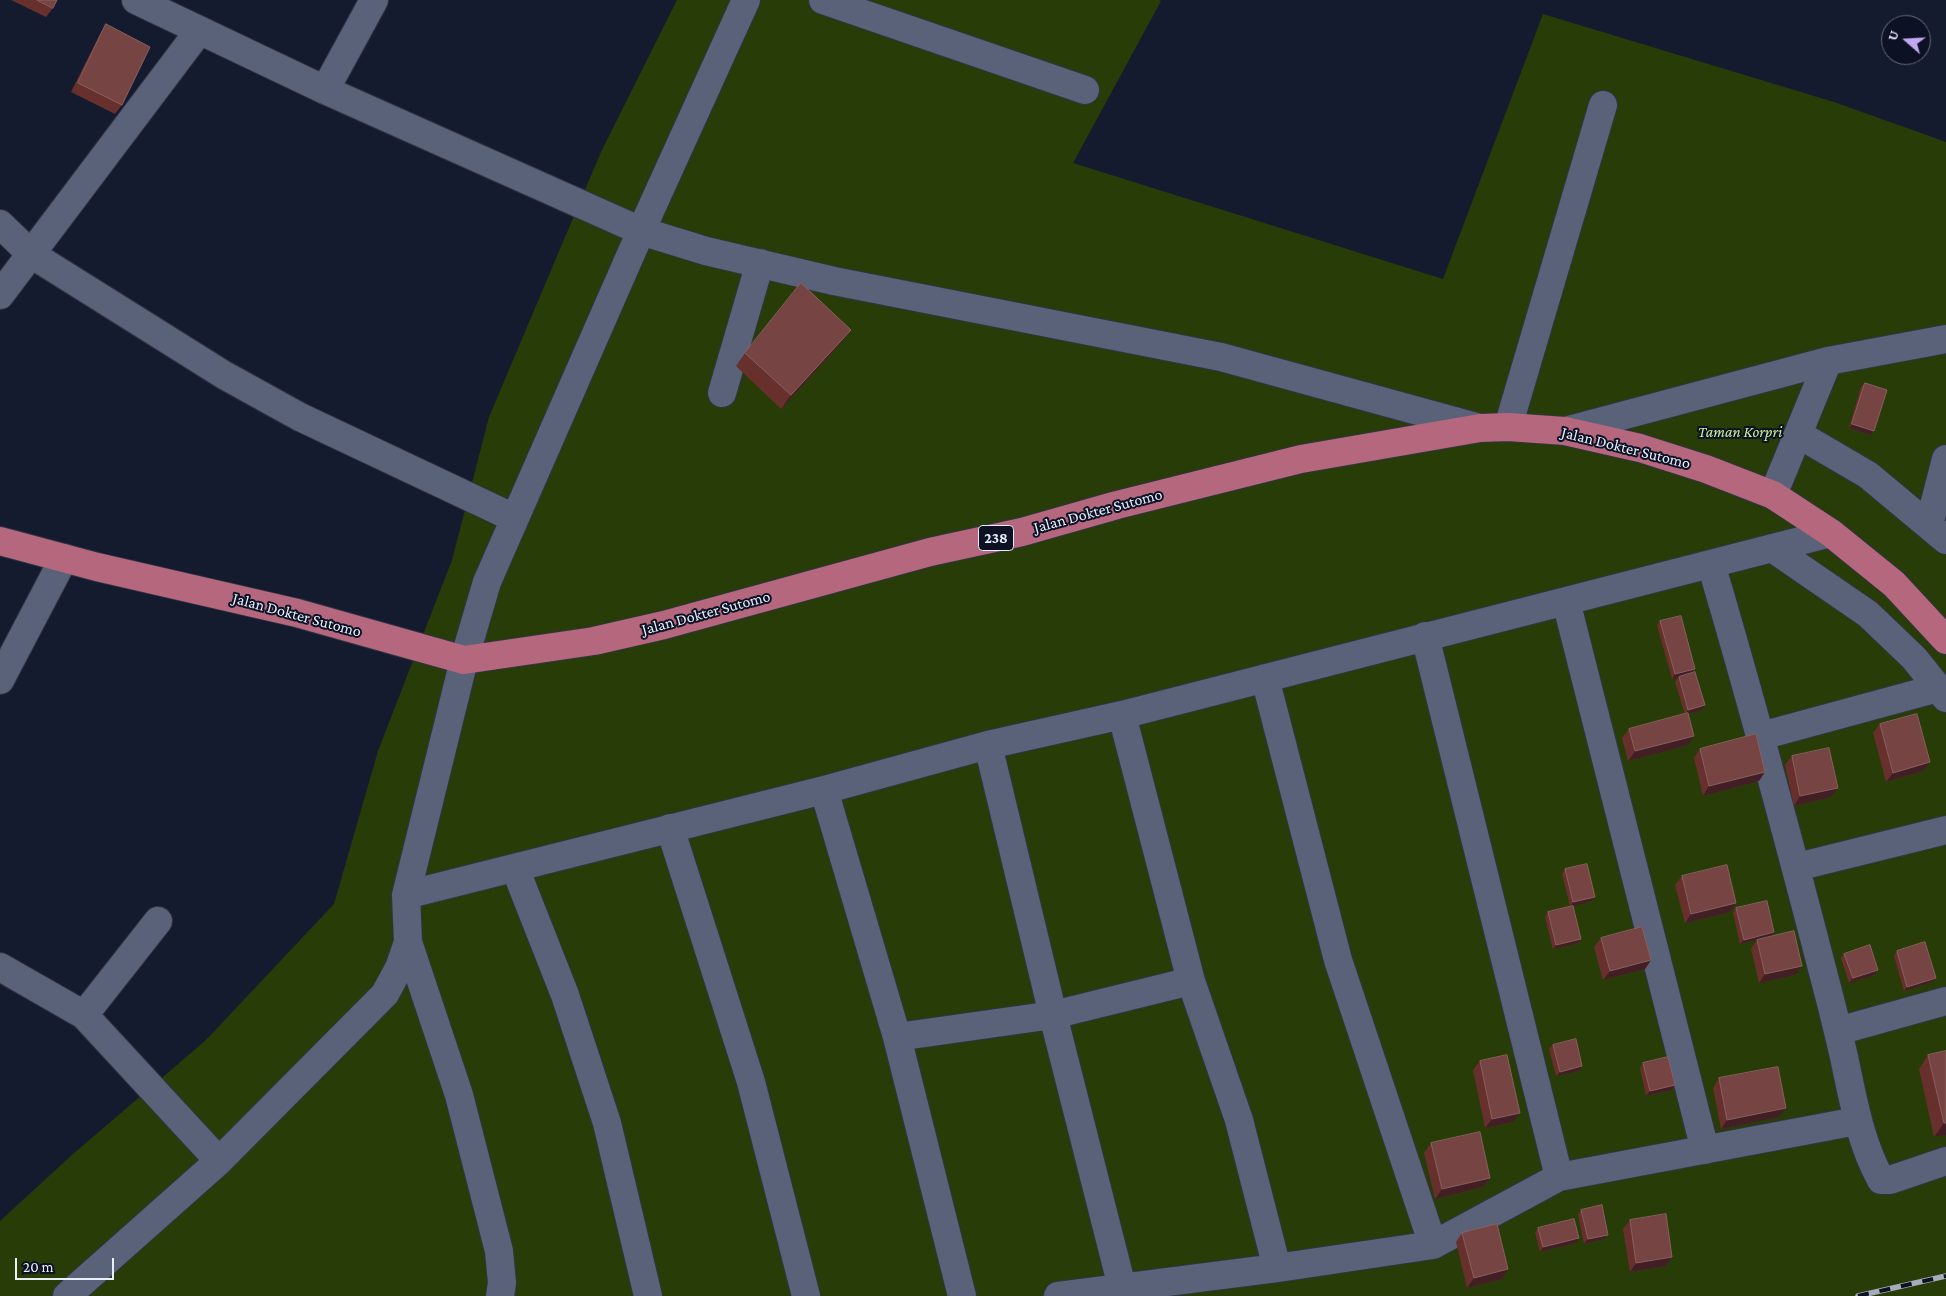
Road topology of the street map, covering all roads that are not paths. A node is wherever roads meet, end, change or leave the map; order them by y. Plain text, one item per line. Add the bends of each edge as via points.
1 (136, 0) edge
2 (374, 0) edge
3 (746, 0) edge
4 (823, 0) edge
5 (199, 31) junction
6 (325, 90) junction
7 (1086, 90) dead end
8 (1603, 105) dead end
9 (0, 224) edge
10 (641, 231) junction
11 (32, 254) junction
12 (760, 263) junction
13 (0, 295) edge
14 (1946, 339) edge
15 (1828, 361) junction
16 (722, 393) dead end
17 (1508, 426) junction
18 (1480, 428) junction
19 (1564, 431) junction
20 (1798, 434) junction
21 (1946, 459) edge
22 (1773, 495) junction
23 (514, 518) junction
24 (1937, 532) edge
25 (1831, 533) junction
26 (0, 541) edge
27 (1772, 548) junction
28 (64, 558) junction
29 (1711, 564) junction
30 (1566, 600) junction
31 (1425, 636) junction
32 (1946, 640) edge
33 (464, 660) junction
34 (1265, 678) junction
35 (0, 680) edge
36 (1942, 693) edge
37 (1122, 715) junction
38 (1761, 736) junction
39 (988, 745) junction
40 (824, 790) junction
41 (670, 828) junction
42 (1946, 830) edge
43 (1797, 867) junction
44 (515, 868) junction
45 (406, 896) junction
46 (158, 921) dead end
47 (408, 942) junction
48 (0, 967) edge
49 (1191, 982) junction
50 (1946, 1001) edge
51 (84, 1015) junction
52 (1053, 1016) junction
53 (1838, 1031) junction
54 (897, 1037) junction
55 (1857, 1121) junction
56 (1705, 1150) junction
57 (1946, 1161) edge
58 (219, 1162) junction
59 (1559, 1177) junction
60 (1433, 1245) junction
61 (1277, 1268) junction
62 (1122, 1288) junction
63 (67, 1296) edge
64 (500, 1296) edge
65 (648, 1296) edge
66 (806, 1296) edge
67 (962, 1296) edge
68 (1058, 1296) edge

1 - 5 street
2 - 6 street
3 - 10 street
4 - 7 street
5 - 6 street
5 - 11 street
6 - 10 street
8 - 17 street
9 - 11 street
10 - 12 street
10 - 23 street
11 - 13 street
11 - 23 street via 224,375 300,417
12 - 16 street
12 - 18 street via 834,281 1221,357
14 - 15 street
15 - 19 street
15 - 20 street
17 - 18 main road, Jalan Dokter Sutomo / 238
17 - 19 main road, Jalan Dokter Sutomo / 238
18 - 33 main road, Jalan Dokter Sutomo / 238 via 1301,459 594,641
19 - 22 main road, Jalan Dokter Sutomo / 238 via 1649,451
20 - 22 street
20 - 24 street via 1868,475
21 - 24 street
22 - 25 main road, Jalan Dokter Sutomo / 238
23 - 33 street via 488,582
25 - 27 street
25 - 32 main road, Jalan Dokter Sutomo / 238 via 1894,584
26 - 28 main road, Jalan Dokter Sutomo / 238
27 - 29 street
27 - 36 street via 1868,614 1914,658
28 - 33 main road, Jalan Dokter Sutomo / 238 via 297,613
28 - 35 street
29 - 30 street
29 - 38 street
30 - 31 street
30 - 56 street
31 - 34 street
31 - 59 street
33 - 45 street
34 - 37 street
34 - 60 street via 1338,960
36 - 38 street
37 - 39 street
37 - 49 street
38 - 43 street
39 - 40 street
39 - 52 street
40 - 41 street
40 - 54 street
41 - 44 street
41 - 66 street via 751,1082
42 - 43 street
43 - 53 street
44 - 45 street
44 - 65 street via 565,995 607,1123
45 - 47 street
46 - 51 street
47 - 58 street via 385,994
47 - 64 street via 459,1095 499,1251
48 - 51 street
49 - 52 street
49 - 61 street via 1239,1120
50 - 53 street
51 - 58 street
52 - 54 street
52 - 62 street
53 - 55 street
54 - 67 street
55 - 56 street
55 - 57 street via 1881,1180 1890,1180
56 - 59 street
58 - 63 street
59 - 60 street
60 - 61 street
61 - 62 street
62 - 68 street

